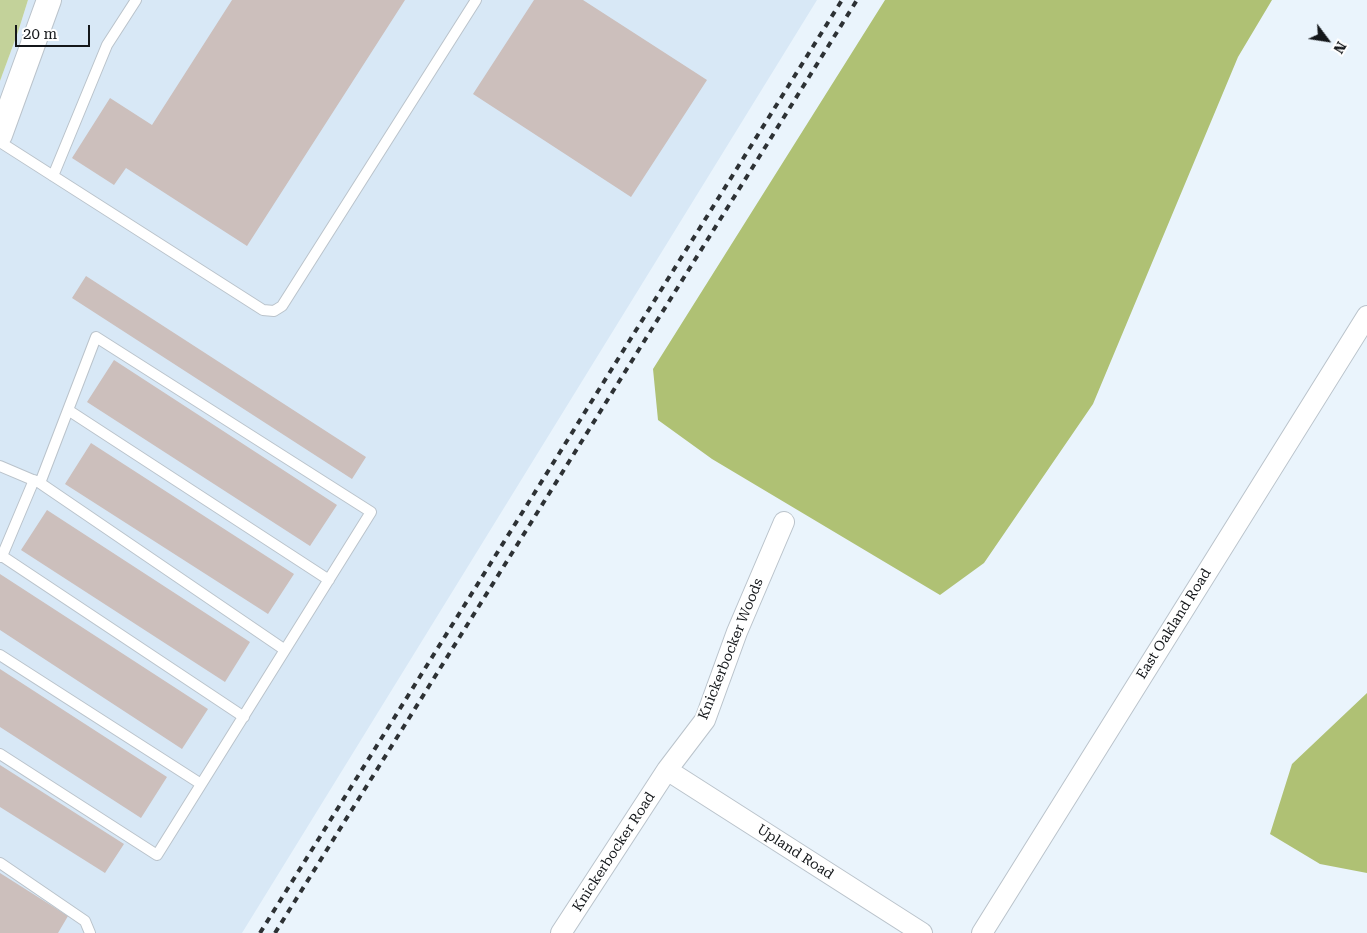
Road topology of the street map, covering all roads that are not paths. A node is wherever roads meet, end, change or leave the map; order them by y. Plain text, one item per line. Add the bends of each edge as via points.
1 (49, 0) edge
2 (136, 0) edge
3 (476, 0) edge
4 (0, 135) edge
5 (0, 142) edge
6 (53, 176) junction
7 (1367, 316) edge
8 (68, 410) junction
9 (0, 466) edge
10 (37, 482) junction
11 (784, 522) dead end
12 (1, 557) edge
13 (329, 580) junction
14 (285, 650) junction
15 (0, 655) edge
16 (244, 717) junction
17 (0, 754) edge
18 (667, 770) junction
19 (201, 784) junction
20 (0, 863) edge
21 (90, 933) edge
22 (561, 933) edge
23 (922, 933) edge
24 (982, 933) edge

1 - 4 street
2 - 6 lane via 107,45
3 - 6 lane via 282,306 274,311 263,310
5 - 6 lane
7 - 24 street, East Oakland Road
8 - 10 lane
8 - 13 lane
8 - 13 lane via 96,337 371,512
9 - 10 lane
10 - 12 lane
10 - 14 lane
11 - 18 street, Knickerbocker Woods via 737,632 705,720
12 - 16 lane
13 - 14 lane
14 - 16 lane
15 - 19 lane
16 - 19 lane
17 - 19 lane via 157,855
18 - 22 street, Knickerbocker Road
18 - 23 street, Upland Road
20 - 21 lane via 85,921

